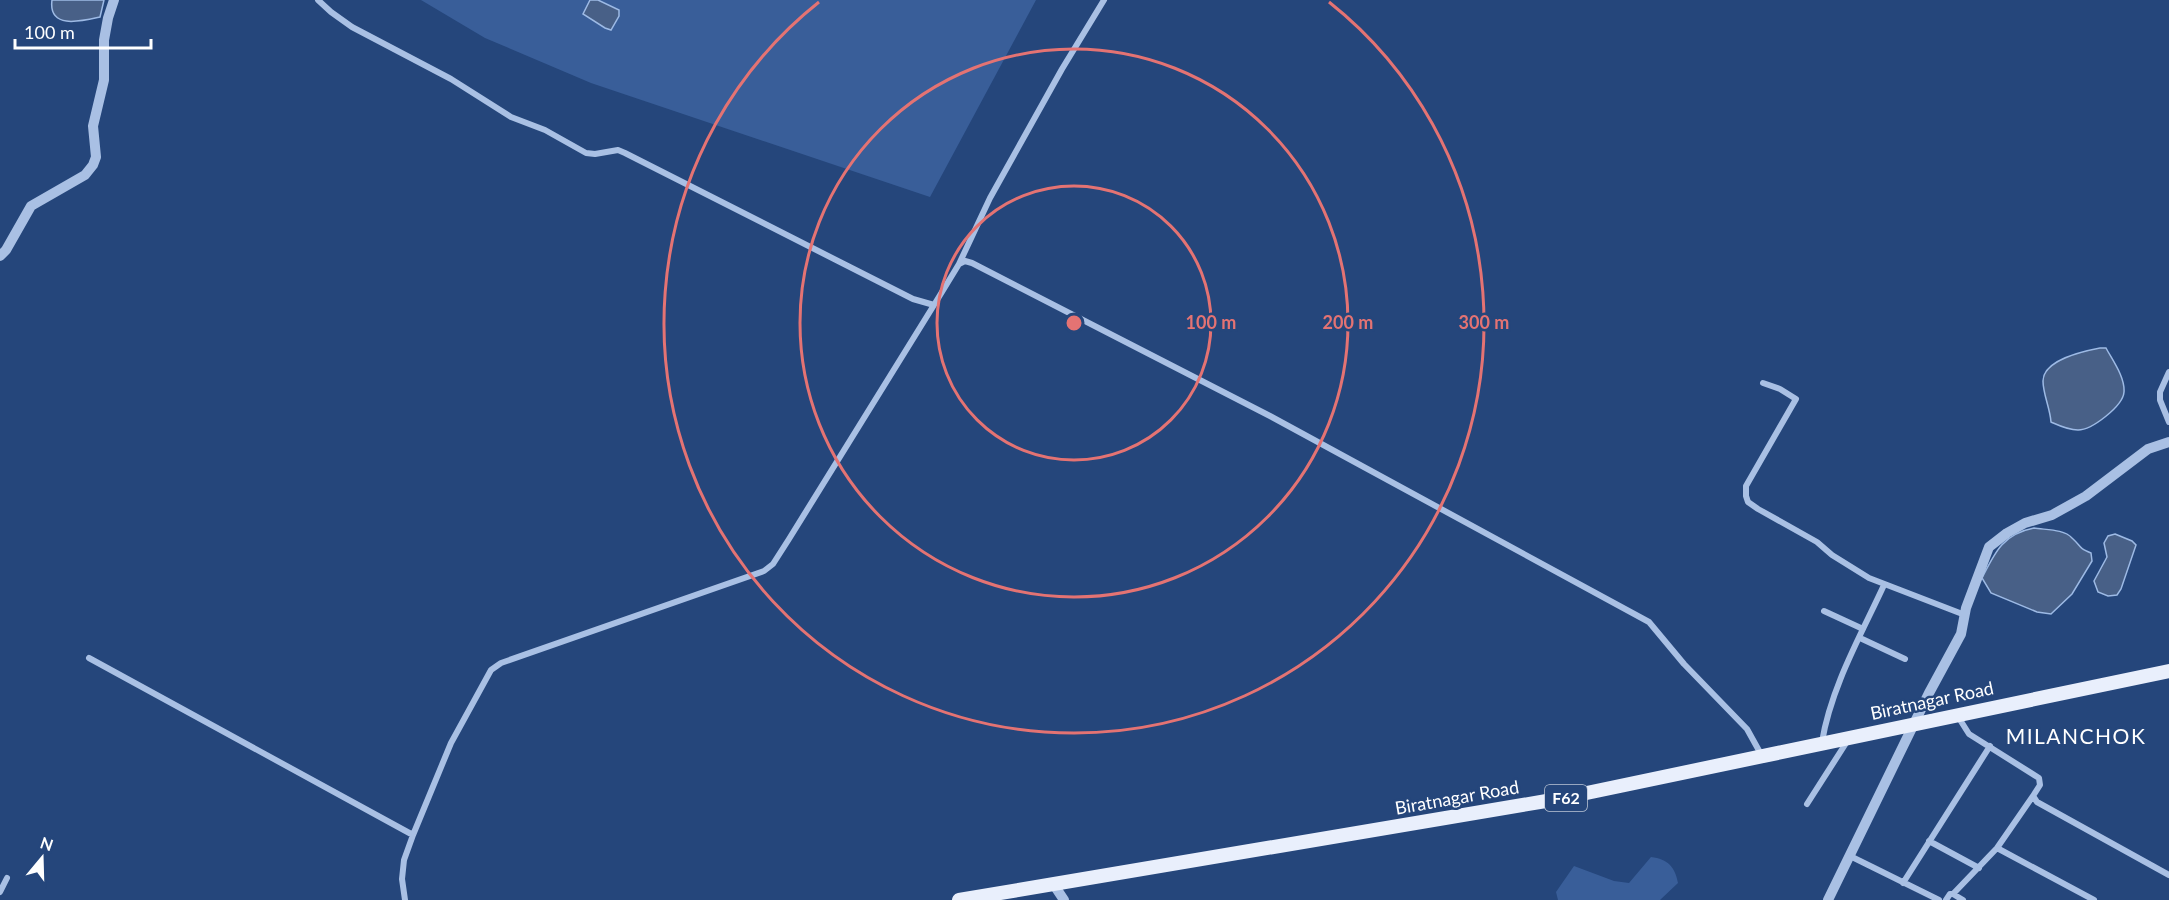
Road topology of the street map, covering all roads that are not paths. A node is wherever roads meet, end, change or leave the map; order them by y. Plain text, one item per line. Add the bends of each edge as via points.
1 (114, 0) edge
2 (318, 0) edge
3 (1104, 0) edge
4 (0, 256) edge
5 (959, 264) junction
6 (934, 305) junction
7 (2169, 372) edge
8 (1763, 382) dead end
9 (2169, 422) edge
10 (2169, 442) edge
11 (1884, 585) junction
12 (1824, 611) dead end
13 (1965, 615) junction
14 (1863, 630) junction
15 (1860, 638) junction
16 (89, 658) dead end
17 (1905, 659) dead end
18 (2169, 671) edge
19 (1957, 715) junction
20 (1916, 723) junction
21 (1850, 737) junction
22 (1822, 743) junction
23 (1990, 746) junction
24 (1762, 756) junction
25 (2033, 796) junction
26 (1807, 804) dead end
27 (413, 835) junction
28 (1929, 841) junction
29 (1997, 848) junction
30 (1850, 856) junction
31 (1979, 868) junction
32 (2169, 875) edge
33 (7, 878) dead end
34 (1904, 883) junction
35 (1054, 885) junction
36 (0, 892) edge
37 (1953, 894) junction
38 (405, 900) edge
39 (959, 900) edge
40 (1064, 900) edge
41 (1828, 900) edge
42 (1938, 900) edge
43 (1946, 900) edge
44 (1963, 900) edge
45 (2094, 900) edge

1 - 4 street via 104,40 104,80 93,126 93,165 85,175 31,206
2 - 6 street via 352,27 451,79 511,117 586,153 626,153 913,299
3 - 5 street via 990,198
5 - 6 street
5 - 24 street via 972,263 1270,416 1649,622 1683,664 1747,729
6 - 27 street via 773,564 764,571 501,663 491,670 451,743
7 - 9 street via 2160,400
8 - 11 street via 1796,399 1746,486 1748,502
10 - 13 street via 2148,449 2067,507 2025,523 1996,542 1989,548
11 - 13 street
11 - 14 street
12 - 14 street
13 - 20 street via 1961,634
14 - 15 street
15 - 17 street
15 - 22 street via 1837,686
16 - 27 street
18 - 19 main road, Biratnagar Road / F62
19 - 20 main road, Biratnagar Road / F62
19 - 23 street via 1969,734
20 - 21 main road, Biratnagar Road / F62
20 - 30 street
21 - 22 main road, Biratnagar Road / F62
21 - 26 street
22 - 24 main road, Biratnagar Road / F62
23 - 25 street via 2038,778 2040,785
23 - 28 street
24 - 35 main road, Biratnagar Road / F62 via 1558,799
25 - 29 street
25 - 32 street via 2037,802
27 - 38 street via 404,860
28 - 31 street
28 - 34 street
29 - 31 street
29 - 45 street
30 - 34 street
30 - 41 street
31 - 37 street
33 - 36 street
34 - 42 street
35 - 39 main road, Biratnagar Road / F62
35 - 40 street
37 - 43 street
37 - 44 street

